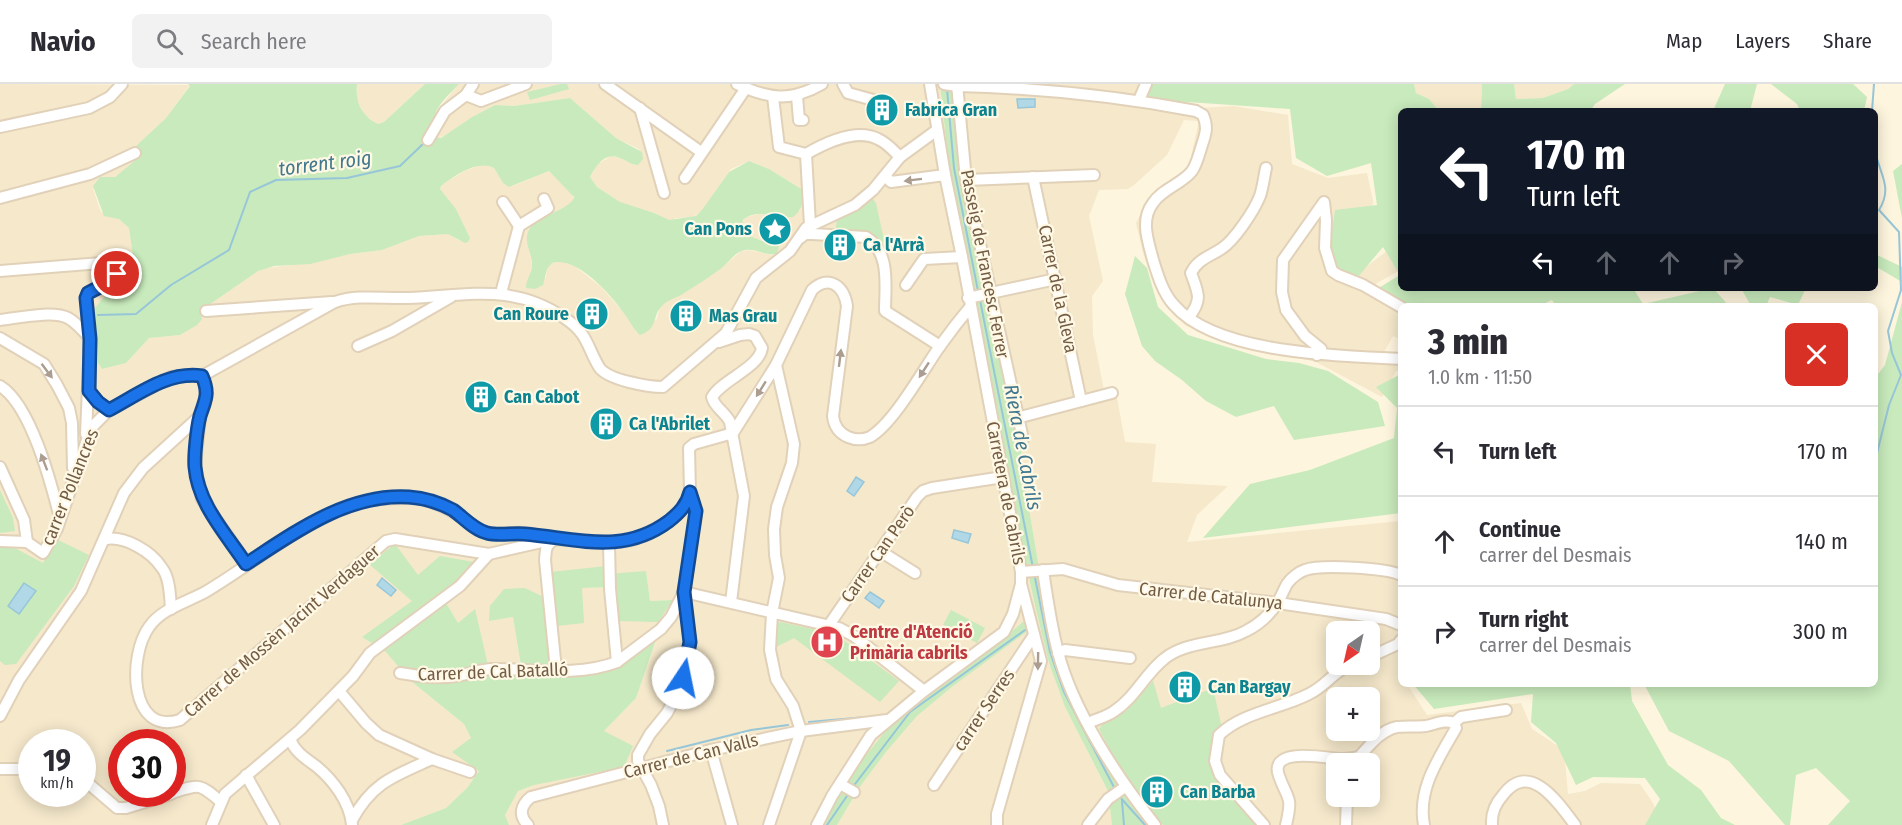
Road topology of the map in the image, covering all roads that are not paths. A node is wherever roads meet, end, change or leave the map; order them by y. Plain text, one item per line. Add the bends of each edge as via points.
1 (122, 84) edge
2 (473, 84) edge
3 (526, 84) edge
4 (605, 84) edge
5 (822, 84) edge
6 (843, 84) edge
7 (930, 84) edge
8 (1146, 84) edge
9 (952, 85) edge
10 (748, 87) edge
11 (466, 94) junction
12 (797, 96) junction
13 (773, 97) junction
14 (1139, 100) junction
15 (877, 102) dead end
16 (639, 108) junction
17 (802, 120) dead end
18 (0, 127) edge
19 (937, 130) junction
20 (428, 140) dead end
21 (701, 152) junction
22 (135, 153) dead end
23 (806, 154) junction
24 (900, 157) junction
25 (1266, 168) dead end
26 (945, 175) junction
27 (1094, 175) dead end
28 (885, 176) junction
29 (1033, 177) junction
30 (685, 178) dead end
31 (966, 180) junction
32 (664, 193) dead end
33 (0, 198) edge
34 (544, 199) dead end
35 (503, 202) dead end
36 (810, 225) junction
37 (519, 226) junction
38 (800, 238) junction
39 (962, 257) junction
40 (0, 271) edge
41 (1056, 279) junction
42 (906, 285) dead end
43 (501, 293) junction
44 (455, 294) junction
45 (988, 295) junction
46 (971, 300) junction
47 (335, 302) junction
48 (86, 305) junction
49 (1398, 305) edge
50 (206, 311) dead end
51 (57, 314) junction
52 (1189, 317) junction
53 (0, 320) edge
54 (0, 338) edge
55 (90, 339) junction
56 (717, 343) junction
57 (358, 346) dead end
58 (940, 346) junction
59 (1317, 355) junction
60 (1398, 359) edge
61 (776, 365) junction
62 (202, 376) junction
63 (0, 386) edge
64 (89, 391) junction
65 (1112, 393) dead end
66 (1081, 401) junction
67 (109, 410) junction
68 (200, 416) junction
69 (1017, 418) junction
70 (733, 433) junction
71 (180, 434) junction
72 (1023, 439) dead end
73 (86, 440) junction
74 (197, 444) junction
75 (0, 467) edge
76 (1003, 477) junction
77 (74, 479) junction
78 (690, 492) junction
79 (60, 518) junction
80 (106, 539) junction
81 (555, 539) junction
82 (0, 541) edge
83 (27, 542) junction
84 (609, 543) junction
85 (879, 551) junction
86 (489, 554) junction
87 (246, 564) junction
88 (915, 573) dead end
89 (1030, 574) junction
90 (1398, 574) edge
91 (684, 592) junction
92 (731, 602) junction
93 (1278, 603) junction
94 (171, 609) junction
95 (772, 613) junction
96 (1398, 624) edge
97 (829, 625) junction
98 (1034, 635) junction
99 (1398, 644) edge
100 (1380, 652) edge
101 (1058, 653) junction
102 (1130, 658) dead end
103 (617, 663) junction
104 (556, 670) junction
105 (400, 673) dead end
106 (1332, 675) edge
107 (339, 691) junction
108 (924, 691) junction
109 (1506, 710) dead end
110 (0, 716) edge
111 (888, 720) junction
112 (1088, 723) junction
113 (1454, 723) junction
114 (801, 731) junction
115 (290, 739) junction
116 (711, 750) junction
117 (1363, 753) edge
118 (1326, 758) edge
119 (432, 759) junction
120 (0, 769) edge
121 (18, 769) edge
122 (641, 769) junction
123 (470, 772) dead end
124 (246, 775) junction
125 (934, 785) dead end
126 (186, 789) edge
127 (96, 790) edge
128 (1120, 791) junction
129 (108, 800) edge
130 (220, 801) junction
131 (1347, 807) edge
132 (352, 823) edge
133 (212, 825) edge
134 (274, 825) edge
135 (528, 825) edge
136 (663, 825) edge
137 (732, 825) edge
138 (769, 825) edge
139 (817, 825) edge
140 (997, 825) edge
141 (1088, 825) edge
142 (1155, 825) edge
143 (1264, 825) edge
144 (1286, 825) edge
145 (1346, 825) edge
146 (1424, 825) edge
147 (1492, 825) edge
148 (1575, 825) edge

1 - 18 street via 110,97 89,108
2 - 11 street
3 - 11 street via 482,101
4 - 16 street
5 - 12 street
6 - 15 street via 848,93
7 - 19 street, Carretera de Cabrils
8 - 14 street
9 - 14 street
9 - 31 street, Passeig de Francesc Ferrer
10 - 13 street
10 - 21 street
11 - 20 street via 446,111
12 - 13 street
12 - 17 street
13 - 23 street via 779,147
14 - 52 street via 1196,111 1203,115 1207,125 1196,165 1153,203 1145,226 1159,279 1174,305
16 - 21 street
16 - 32 street
19 - 24 street
19 - 26 street, Carretera de Cabrils
21 - 30 street
22 - 33 street via 90,174
23 - 24 street via 819,146 866,135 878,139
23 - 36 street
24 - 28 street
25 - 52 street via 1260,195 1250,215 1222,249 1203,259 1191,273 1199,297
26 -> 28 street via 891,182
26 - 39 street, Carretera de Cabrils
27 - 29 street
28 - 36 street via 855,205
29 - 31 street
29 - 41 street, Carrer de la Gleva
31 - 45 street, Passeig de Francesc Ferrer
34 - 37 street via 548,208
35 - 37 street
36 - 38 street
37 - 43 street
38 - 56 street via 786,256 756,279
38 - 58 street via 812,234 866,237 873,241 885,264 885,312
39 - 42 street via 924,259
39 - 46 street, Carretera de Cabrils
40 - 48 street via 101,263 114,266 117,274 113,280 88,293
41 - 45 street
41 - 66 street, Carrer de la Gleva
43 - 44 street
43 - 56 street via 534,301 567,320 588,341 603,372 625,380 663,387
44 - 47 street via 358,297
44 - 57 street via 392,332
45 - 46 street
45 - 69 street, Passeig de Francesc Ferrer
46 - 58 street
46 - 76 street, Carretera de Cabrils
47 - 50 street
47 - 62 street
48 - 51 street
48 - 55 street
49 - 59 street via 1332,271 1325,248 1324,202 1283,260 1283,302 1305,336 1321,349
51 - 53 street
51 - 55 street via 76,324
52 - 59 street via 1201,327 1258,345
54 -> 77 street via 44,364 57,385 72,423
55 - 64 street
56 - 70 street via 749,334 756,336 762,348 757,360 717,388 712,397 726,415
58 -> 61 street via 882,426 862,440 843,435 834,423 847,306 840,288 826,282 812,290
59 - 60 street
61 -> 70 street
61 - 95 street via 794,444 774,529 779,578
62 - 67 street, carrer Pollancres via 171,377
62 - 68 street via 207,396
79 -> 63 street via 35,440 16,402
64 - 67 street
64 - 73 street
65 - 66 street
66 - 69 street
67 - 73 street, carrer Pollancres via 90,428
68 - 71 street
68 - 74 street
69 - 72 street, Passeig de Francesc Ferrer
70 - 78 street via 689,448
70 - 92 street via 744,496
71 - 74 street via 189,435
71 - 80 street via 142,468 124,493
73 - 77 street, carrer Pollancres
74 - 87 street via 195,466 202,499
75 - 83 street via 24,520
76 - 85 street, Carrer Can Però via 924,491
76 - 89 street, Carretera de Cabrils
77 - 79 street, carrer Pollancres
78 - 84 street, Carrer de Mossèn Jacint Verdaguer via 680,512 649,534
78 - 91 street via 696,511
79 - 83 street, carrer Pollancres via 43,553
80 - 94 street via 128,542 163,568
80 - 110 street via 81,591 19,680
81 - 84 street, Carrer de Mossèn Jacint Verdaguer
81 - 86 street, Carrer de Mossèn Jacint Verdaguer
81 - 87 street, Carrer de Mossèn Jacint Verdaguer via 487,533 452,510 409,497 344,507
81 - 104 street via 548,543 545,560
82 - 83 street, carrer Pollancres
84 - 103 street
85 - 88 street
85 - 97 street, Carrer Can Però
86 - 94 street, Carrer de Mossèn Jacint Verdaguer via 395,539 386,541 188,715 164,722 146,711 137,687 136,653 150,625
86 - 107 street via 460,586 370,653
87 - 94 street, Carrer de Mossèn Jacint Verdaguer via 207,591
89 - 93 street, Carrer de Catalunya via 1063,569 1118,585
89 - 98 street
89 - 101 street
89 - 108 street, Carretera de Cabrils via 1004,632
90 - 93 street via 1320,567 1305,570 1287,585
91 - 92 street
91 - 103 street, Carrer de Cal Batalló via 661,629
91 - 122 street via 690,642 686,666 680,690 641,748
92 - 95 street
93 - 96 street, Carrer de Catalunya
93 - 112 street via 1266,618 1246,631 1164,658 1122,705
95 - 97 street
95 - 114 street via 772,665
97 - 108 street via 854,636
98 - 125 street, carrer Serres
98 -> 140 street via 1041,661
99 - 100 street
101 - 102 street via 1065,650
101 - 112 street
103 - 104 street, Carrer de Cal Batalló
104 - 105 street, Carrer de Cal Batalló via 488,669 428,677
106 - 143 street via 1309,694 1237,721 1219,735 1215,761 1220,775
107 - 115 street
107 - 119 street via 375,731
108 - 111 street, Carretera de Cabrils
109 - 113 street via 1461,717
111 - 114 street, Carrer de Can Valls
111 - 139 street, Carretera de Cabrils via 871,735 847,788
112 - 128 street
113 - 117 street via 1393,728
113 - 146 street via 1456,728 1428,781 1422,801
114 - 116 street, Carrer de Can Valls
114 - 138 street
115 - 124 street
115 - 132 street via 297,751 330,779 342,796
116 - 122 street, Carrer de Can Valls
116 - 137 street
118 - 144 street via 1293,755 1282,759 1278,774 1290,808
119 - 123 street
119 - 132 street via 380,785 359,808
120 - 121 street
122 - 135 street, Carrer de Can Valls via 531,796 521,808 521,816
122 - 136 street via 651,785
124 - 130 street
124 - 134 street
126 - 130 street via 202,787
127 - 129 street
128 - 141 street via 1108,799
128 - 142 street
130 - 133 street
131 - 145 street
147 - 148 street via 1493,809 1503,794 1511,786 1526,781 1535,782 1553,796

